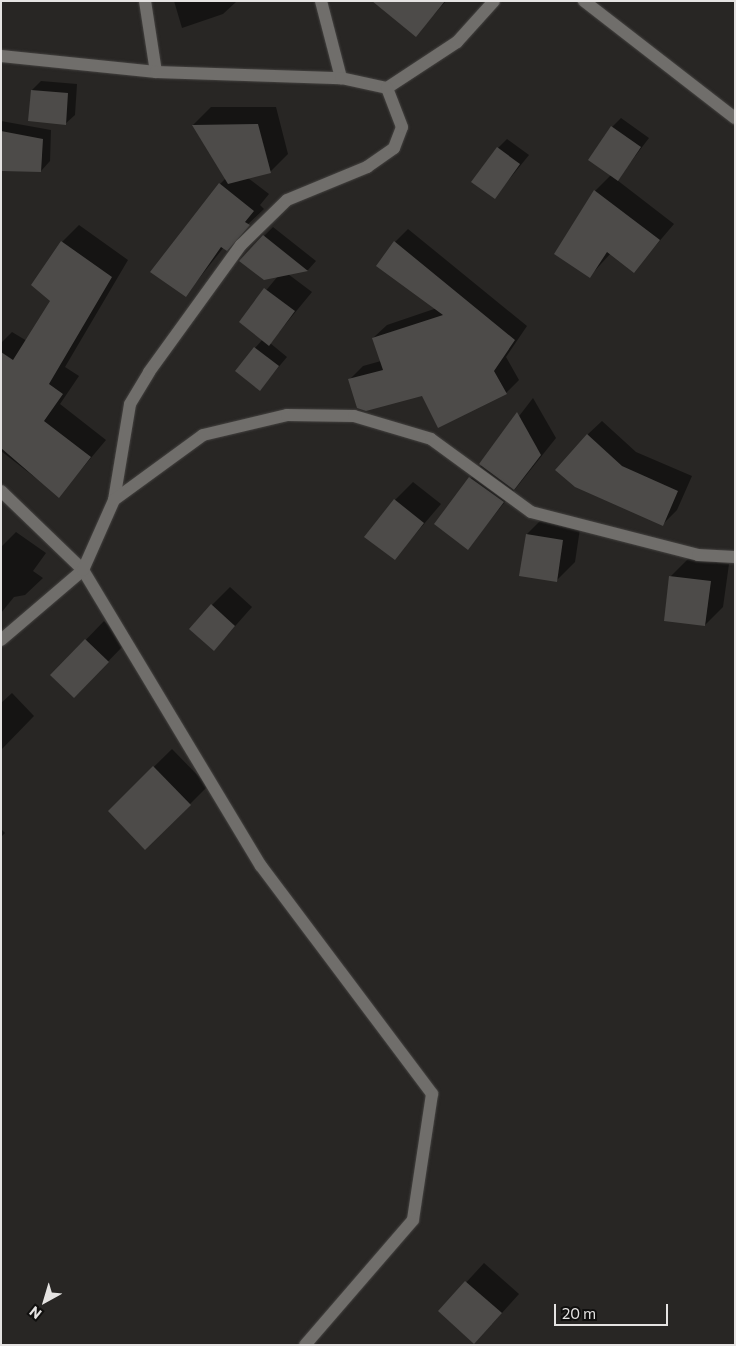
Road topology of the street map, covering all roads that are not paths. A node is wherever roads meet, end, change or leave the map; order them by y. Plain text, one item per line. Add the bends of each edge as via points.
1 (144, 1) edge
2 (321, 1) edge
3 (494, 1) edge
4 (584, 1) edge
5 (1, 56) edge
6 (156, 72) junction
7 (341, 78) junction
8 (387, 88) junction
9 (735, 118) edge
10 (1, 491) edge
11 (114, 500) junction
12 (735, 557) edge
13 (83, 570) junction
14 (1, 640) edge
15 (304, 1345) edge

1 - 6 street
2 - 7 street
3 - 8 street via 457,42
4 - 9 street
5 - 6 street
6 - 7 street
7 - 8 street
8 - 11 street via 402,127 394,148 367,167 288,200 242,245 148,372 130,404
10 - 13 street
11 - 12 street via 203,436 287,415 354,416 431,439 531,512 698,555
11 - 13 street
13 - 14 street
13 - 15 street via 262,866 432,1094 413,1220

